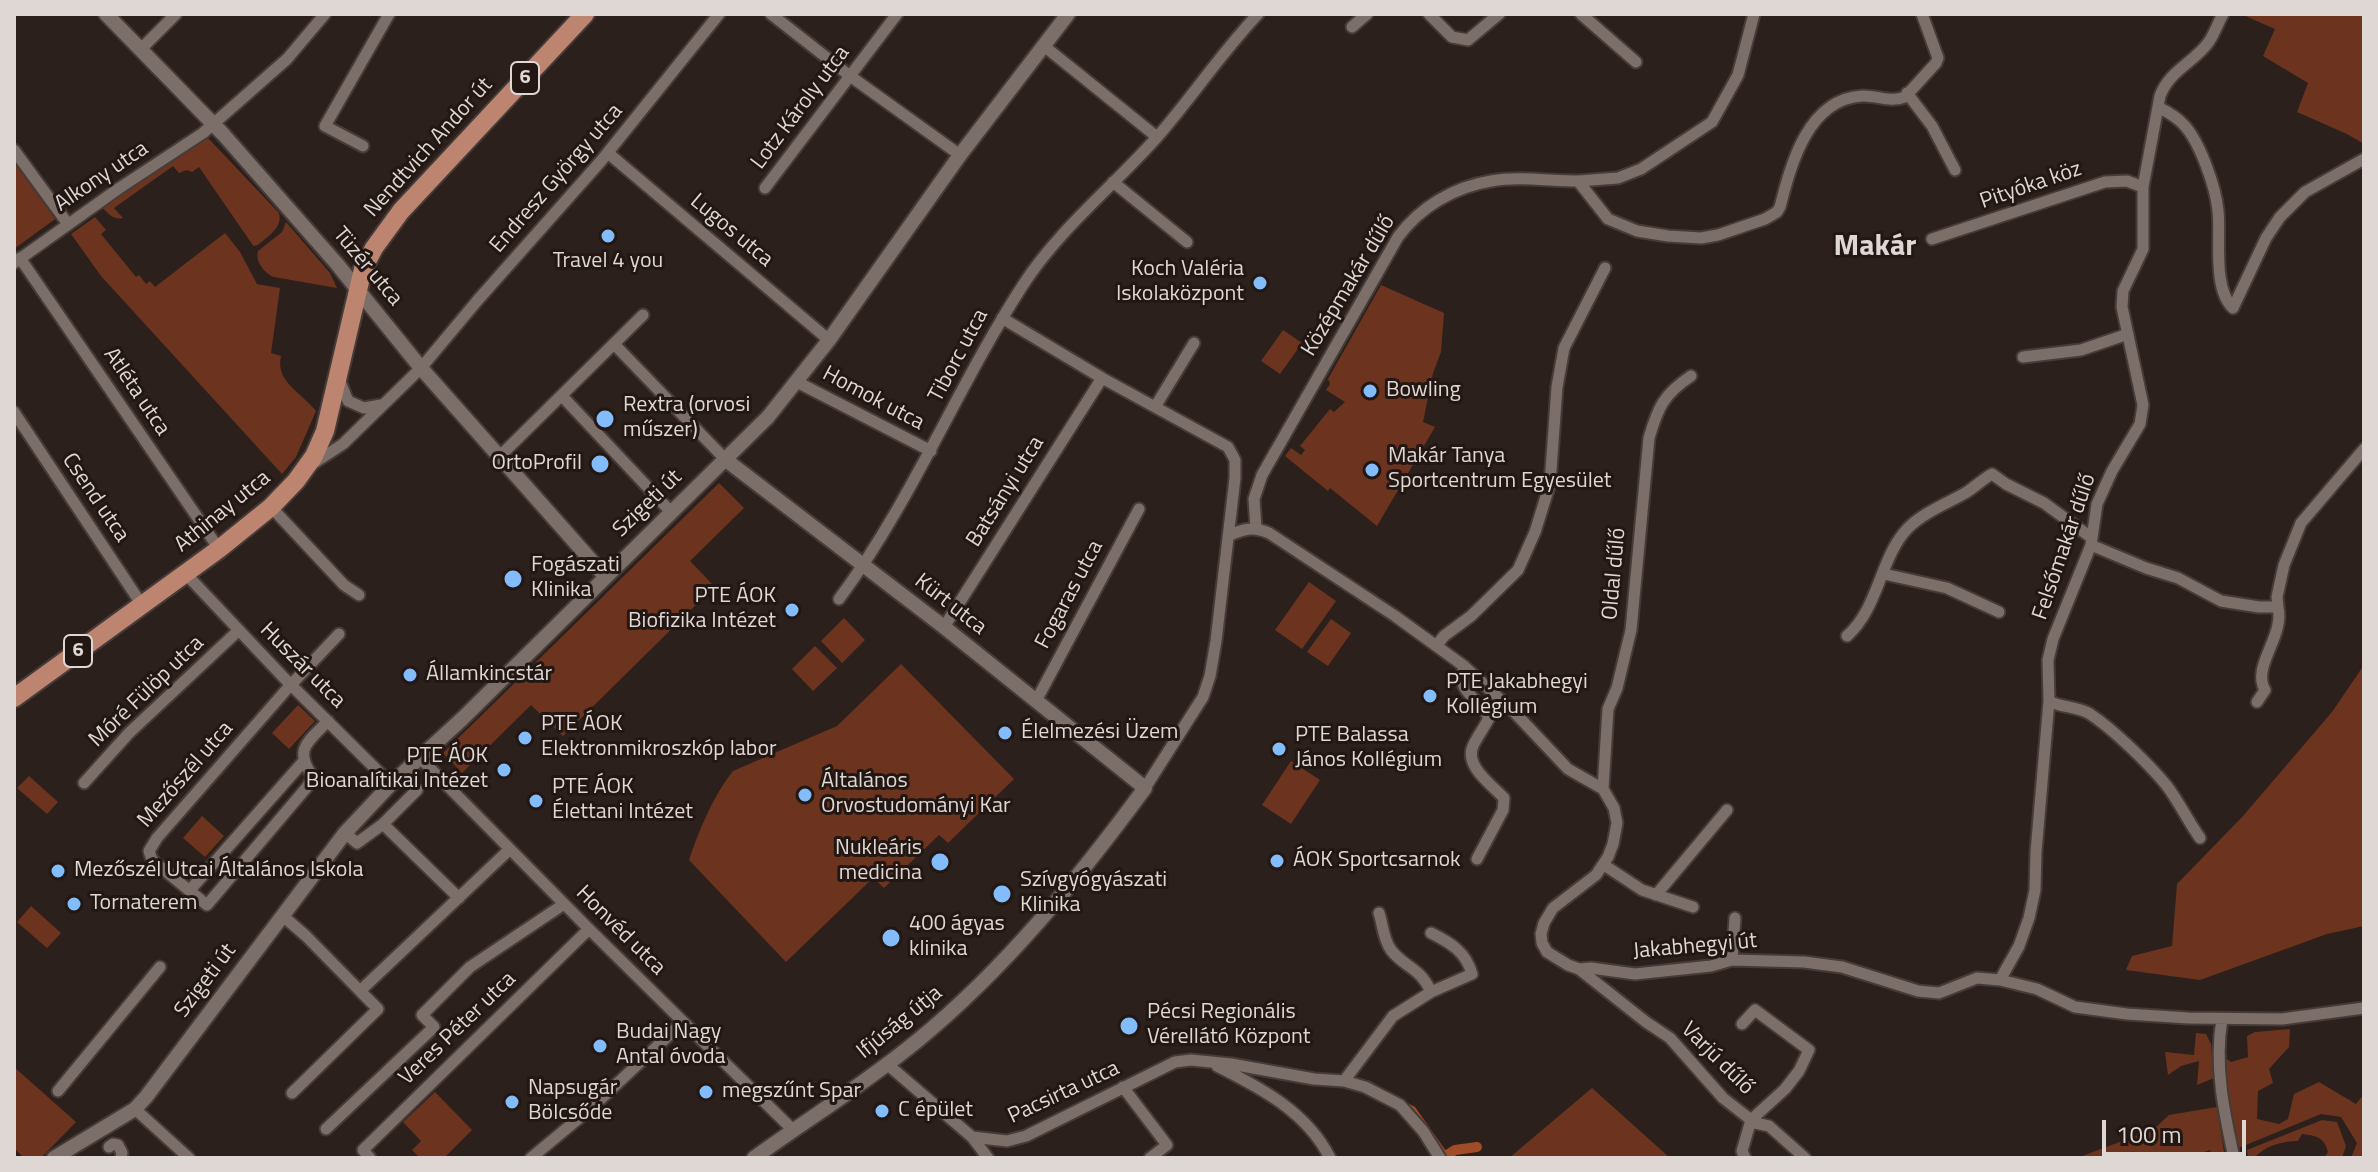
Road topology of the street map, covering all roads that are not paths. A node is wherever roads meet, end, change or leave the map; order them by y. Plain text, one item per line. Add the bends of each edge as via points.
1 (106, 14) edge
2 (176, 14) edge
3 (325, 14) edge
4 (389, 14) edge
5 (585, 14) edge
6 (719, 14) edge
7 (771, 14) edge
8 (897, 14) edge
9 (1068, 14) edge
10 (1258, 14) edge
11 (1367, 14) edge
12 (1429, 14) edge
13 (1499, 14) edge
14 (1581, 14) edge
15 (1754, 14) edge
16 (1922, 14) edge
17 (2223, 14) edge
18 (1352, 27) dead end
19 (1044, 46) junction
20 (140, 50) junction
21 (1636, 62) dead end
22 (850, 76) junction
23 (1907, 93) junction
24 (2158, 107) junction
25 (214, 124) junction
26 (1157, 137) junction
27 (363, 146) dead end
28 (14, 150) edge
29 (608, 153) junction
30 (960, 155) junction
31 (2364, 159) edge
32 (1955, 170) dead end
33 (1578, 181) junction
34 (1113, 182) junction
35 (2143, 187) junction
36 (765, 188) dead end
37 (68, 224) junction
38 (1932, 239) dead end
39 (1187, 242) dead end
40 (17, 260) edge
41 (1605, 268) dead end
42 (357, 289) junction
43 (643, 315) dead end
44 (1002, 318) junction
45 (2128, 334) junction
46 (829, 340) junction
47 (1194, 343) dead end
48 (614, 344) junction
49 (2023, 357) dead end
50 (421, 368) junction
51 (1691, 376) dead end
52 (339, 377) junction
53 (1102, 378) junction
54 (797, 382) junction
55 (562, 396) junction
56 (382, 405) junction
57 (1155, 407) junction
58 (14, 412) edge
59 (2364, 449) edge
60 (931, 451) junction
61 (499, 457) junction
62 (726, 460) junction
63 (307, 467) junction
64 (271, 507) junction
65 (1139, 509) dead end
66 (671, 512) junction
67 (1256, 528) junction
68 (1228, 536) junction
69 (2091, 541) junction
70 (219, 549) junction
71 (586, 555) junction
72 (863, 566) junction
73 (186, 574) junction
74 (1884, 574) junction
75 (605, 576) junction
76 (591, 590) junction
77 (359, 595) dead end
78 (839, 599) dead end
79 (142, 605) junction
80 (2278, 607) junction
81 (1999, 612) dead end
82 (944, 627) junction
83 (239, 630) junction
84 (339, 634) dead end
85 (1847, 636) dead end
86 (1437, 645) junction
87 (1464, 666) junction
88 (291, 684) junction
89 (14, 698) edge
90 (1036, 701) junction
91 (2049, 701) junction
92 (2257, 702) dead end
93 (328, 721) junction
94 (420, 758) junction
95 (303, 762) junction
96 (84, 783) dead end
97 (391, 784) junction
98 (1145, 788) junction
99 (1603, 789) junction
100 (417, 790) dead end
101 (1727, 810) dead end
102 (383, 824) junction
103 (351, 838) junction
104 (2200, 838) dead end
105 (510, 849) junction
106 (1477, 859) dead end
107 (1604, 865) junction
108 (190, 890) junction
109 (1656, 895) junction
110 (459, 898) junction
111 (564, 904) junction
112 (1693, 907) dead end
113 (1379, 913) dead end
114 (283, 916) junction
115 (1735, 918) dead end
116 (589, 929) junction
117 (1431, 933) dead end
118 (1732, 960) junction
119 (160, 967) dead end
120 (1579, 969) junction
121 (2000, 980) junction
122 (360, 991) junction
123 (1431, 992) junction
124 (2364, 1008) edge
125 (2222, 1019) junction
126 (683, 1022) junction
127 (1742, 1024) dead end
128 (887, 1064) junction
129 (1213, 1064) junction
130 (1344, 1081) junction
131 (1123, 1087) junction
132 (58, 1091) dead end
133 (292, 1093) dead end
134 (135, 1109) junction
135 (1751, 1120) junction
136 (326, 1129) dead end
137 (793, 1130) junction
138 (972, 1137) junction
139 (990, 1140) junction
140 (109, 1147) dead end
141 (986, 1156) edge
142 (54, 1158) edge
143 (121, 1158) edge
144 (189, 1158) edge
145 (370, 1158) edge
146 (531, 1158) edge
147 (754, 1158) edge
148 (1150, 1158) edge
149 (1330, 1158) edge
150 (1440, 1158) edge
151 (1745, 1158) edge
152 (1805, 1158) edge
153 (2234, 1158) edge

1 - 20 street, Tüzér utca
2 - 20 street
3 - 25 street, Alkony utca via 287,59
4 - 27 street via 325,126
5 - 42 main road, Nendtvich Andor út / 6 via 401,211 374,248
6 - 29 street, Endresz György utca
7 - 22 street
8 - 22 street, Lotz Károly utca
9 - 19 street, Szigeti út
10 - 26 street, Tiborc utca
11 - 18 street
12 - 13 street via 1452,37 1468,40
14 - 21 street
15 - 33 street, Középmakár dűlő via 1738,75 1712,122 1641,169 1618,178
16 - 23 street via 1938,58
17 - 24 street, Felsőmakár dűlő via 2208,44 2167,82
19 - 26 street
19 - 30 street, Szigeti út
20 - 25 street, Tüzér utca
22 - 30 street
22 - 36 street, Lotz Károly utca
23 - 32 street
23 - 33 street via 1898,100 1861,96 1825,108 1794,160 1777,212 1718,235 1668,236 1617,224
24 - 31 street via 2187,128 2212,180 2219,211 2221,278 2233,308 2280,217 2305,192
24 - 35 street, Felsőmakár dűlő
25 - 37 street, Alkony utca
25 - 42 street, Tüzér utca
26 - 34 street, Tiborc utca
28 - 37 street
29 - 46 street, Lugos utca
29 - 50 street, Endresz György utca
30 - 46 street, Szigeti út
33 - 67 street, Középmakár dűlő via 1491,181 1428,205 1410,220 1262,475 1254,499
34 - 39 street
34 - 44 street, Tiborc utca via 1026,280
35 - 38 street, Pityóka köz via 2105,182
35 - 45 street, Felsőmakár dűlő via 2143,249 2123,291
37 - 40 street, Alkony utca
40 - 70 street, Atléta utca
41 - 86 street via 1564,348 1550,484 1522,563
42 - 50 street, Tüzér utca
42 - 52 main road, Athinay utca / 6
43 - 48 street
44 - 53 street
44 - 60 street, Tiborc utca
45 - 49 street via 2081,350
45 - 69 street, Felsőmakár dűlő via 2143,405 2140,424 2097,504
46 - 54 street, Szigeti út
47 - 57 street
48 - 55 street
48 - 62 street
50 - 56 street, Endresz György utca
50 - 61 street, Tüzér utca
51 - 99 street, Oldal dűlő via 1665,397 1649,438 1631,630 1608,709
52 - 56 street via 348,401 364,408
52 - 63 main road, Athinay utca / 6 via 325,431
53 - 57 street
53 - 82 street, Batsányi utca
54 - 60 street, Homok utca
54 - 62 street, Szigeti út
55 - 61 street
55 - 66 street
56 - 63 street, Endresz György utca via 343,444
57 - 68 street via 1228,447 1235,460
58 - 79 street, Csend utca
59 - 80 street via 2301,523 2284,565
60 - 72 street, Tiborc utca
61 - 71 street, Tüzér utca
62 - 66 street, Szigeti út
62 - 72 street, Kürt utca
63 - 64 main road, Athinay utca / 6
64 - 70 main road, Athinay utca / 6
64 - 77 street
65 - 90 street, Fogaras utca
66 - 75 street, Szigeti út
67 - 68 street
67 - 86 street
68 - 98 street via 1207,687
69 - 74 street via 2044,503 1992,474 1908,528
69 - 80 street via 2221,601
69 - 91 street, Felsőmakár dűlő via 2053,639
70 - 73 main road, Athinay utca / 6
71 - 75 street, Tüzér utca
71 - 76 street
72 - 78 street, Tiborc utca
72 - 82 street, Kürt utca
73 - 79 main road, Athinay utca / 6
73 - 83 street, Huszár utca
74 - 81 street via 1947,588
74 - 85 street
75 - 76 street, Szigeti út
76 - 94 street, Szigeti út
79 - 89 main road, Athinay utca / 6
80 - 92 street via 2277,629 2260,674 2265,690
82 - 90 street, Kürt utca
83 - 88 street, Huszár utca
83 - 96 street, Móré Fülöp utca
84 - 88 street, Mezőszél utca
86 - 87 street
87 - 99 street via 1568,769
87 - 106 street via 1463,686 1489,718 1470,758 1504,798
88 - 93 street, Huszár utca
88 - 108 street, Mezőszél utca via 149,848 152,860
90 - 98 street, Kürt utca
91 - 104 street via 2090,715 2124,744 2167,786
91 - 121 street, Felsőmakár dűlő via 2035,890 2019,946
93 - 95 street via 307,743
93 - 97 street, Huszár utca
94 - 97 street, Szigeti út
94 - 105 street, Honvéd utca
95 - 108 street
95 - 108 street via 313,777 307,787 207,905
97 - 103 street, Szigeti út
98 - 128 street, Ifjúság útja via 1045,914 981,984
99 - 107 street, Jakabhegyi út via 1617,823
100 - 102 street
101 - 109 street
102 - 103 street
102 - 110 street
103 - 114 street, Szigeti út
105 - 110 street
105 - 111 street, Honvéd utca
107 - 109 street
107 - 120 street, Jakabhegyi út via 1553,908 1541,934 1547,952
109 - 112 street
110 - 122 street
111 - 116 street, Honvéd utca
111 - 136 street via 470,967 422,1015 434,1027
113 - 123 street via 1390,949 1426,980
114 - 122 street
114 - 134 street, Szigeti út
115 - 118 street
116 - 126 street, Honvéd utca
116 - 145 street, Veres Péter utca via 363,1150
117 - 123 street via 1451,942 1468,960 1472,974
118 - 120 street, Jakabhegyi út via 1635,974
118 - 121 street, Jakabhegyi út via 1842,967 1939,993 1977,978
119 - 132 street
120 - 135 street, Varjú dűlő via 1670,1038 1723,1098
121 - 125 street, Jakabhegyi út via 2037,989 2075,1007
122 - 133 street via 378,1009
123 - 130 street via 1393,1016
124 - 125 street, Jakabhegyi út via 2282,1019
125 - 153 street via 2219,1075
126 - 137 street, Honvéd utca
126 - 146 street
127 - 135 street, Varjú dűlő via 1755,1010 1809,1050 1785,1089
128 - 137 street, Ifjúság útja
128 - 138 street
129 - 130 street, Pacsirta utca
129 - 131 street, Pacsirta utca via 1175,1062
129 - 149 street via 1262,1088 1299,1115
130 - 150 street, Pacsirta utca via 1400,1105
131 - 139 street, Pacsirta utca via 1026,1136
131 - 148 street via 1167,1145
134 - 142 street, Szigeti út
134 - 144 street
135 - 151 street, Varjú dűlő via 1742,1151
135 - 152 street, Varjú dűlő via 1769,1126
137 - 147 street, Ifjúság útja
138 - 139 street, Pacsirta utca
138 - 141 street
139 - 141 street
140 - 143 street via 118,1145

